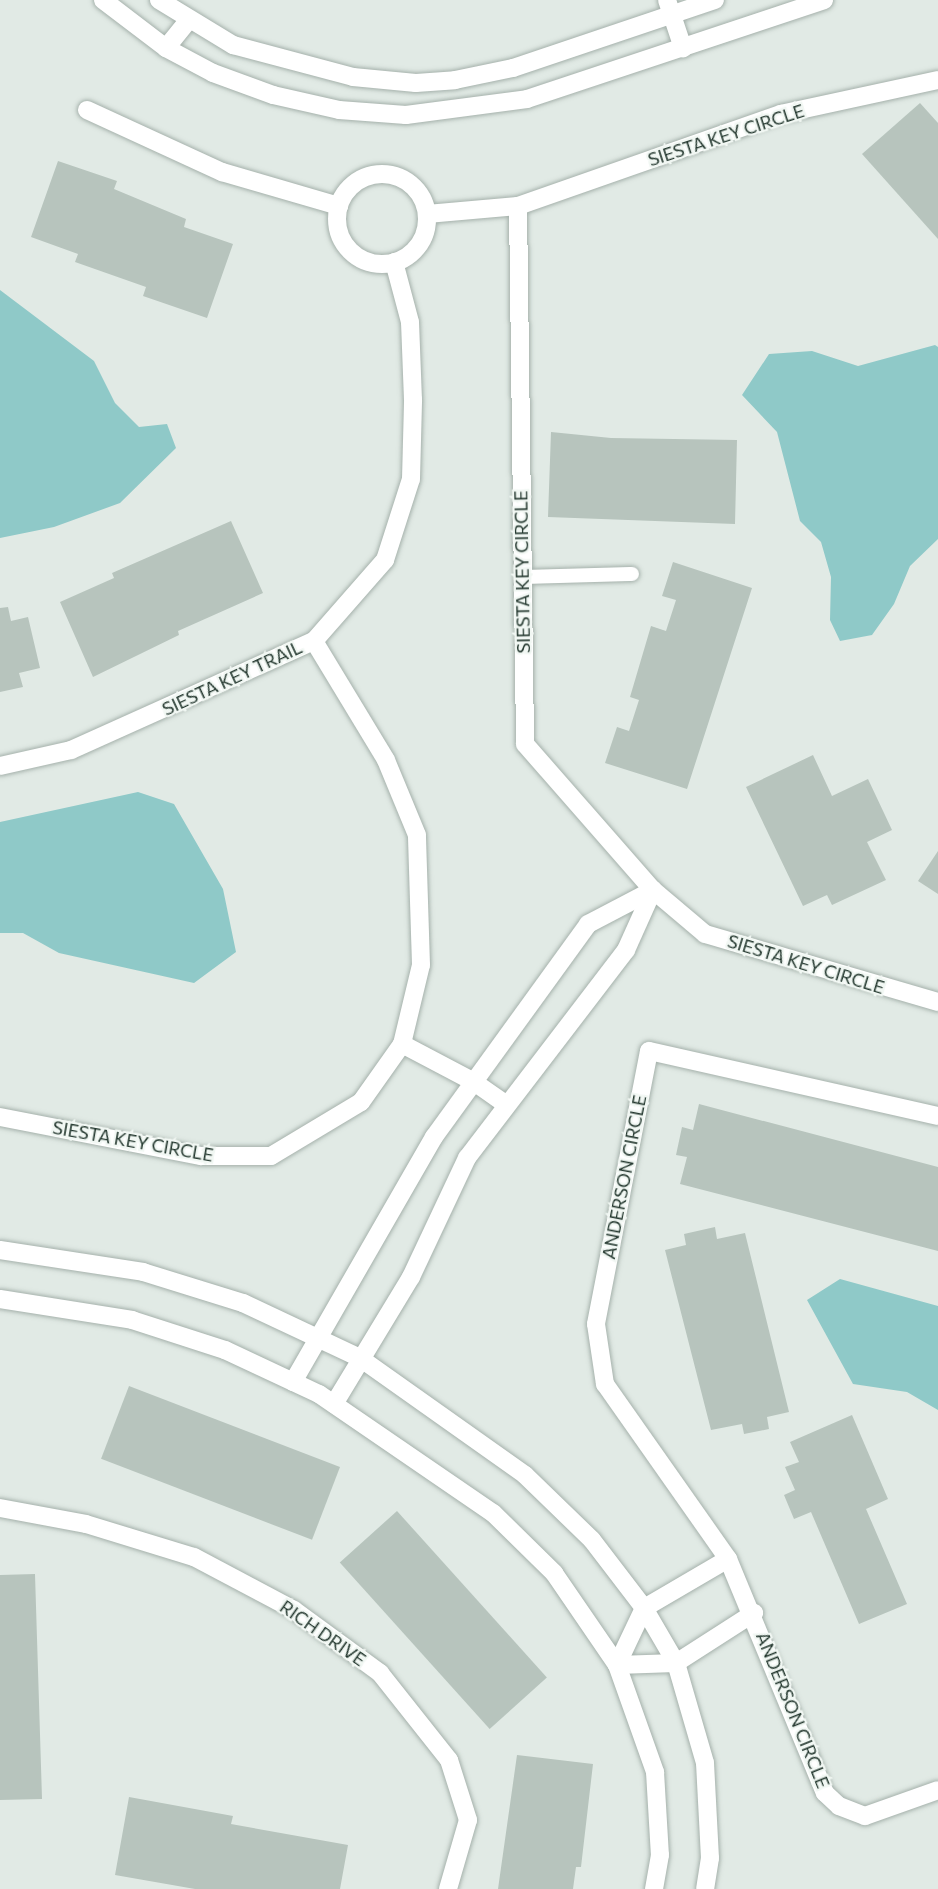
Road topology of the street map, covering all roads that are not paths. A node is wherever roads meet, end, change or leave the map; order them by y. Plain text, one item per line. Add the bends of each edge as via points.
1 (103, 0) edge
2 (159, 0) edge
3 (715, 0) edge
4 (824, 0) edge
5 (669, 7) edge
6 (189, 20) junction
7 (166, 48) junction
8 (683, 48) junction
9 (938, 80) edge
10 (87, 110) dead end
11 (339, 206) junction
12 (518, 206) junction
13 (428, 214) junction
14 (394, 262) junction
15 (632, 574) dead end
16 (522, 577) junction
17 (314, 640) junction
18 (0, 766) edge
19 (653, 890) junction
20 (938, 1002) edge
21 (402, 1044) junction
22 (474, 1082) junction
23 (506, 1104) junction
24 (938, 1116) edge
25 (0, 1117) edge
26 (0, 1250) edge
27 (0, 1299) edge
28 (316, 1337) junction
29 (360, 1358) junction
30 (293, 1382) junction
31 (334, 1404) junction
32 (0, 1508) edge
33 (728, 1559) junction
34 (644, 1608) junction
35 (754, 1613) junction
36 (676, 1663) junction
37 (617, 1665) junction
38 (938, 1790) edge
39 (448, 1889) edge
40 (654, 1889) edge
41 (705, 1889) edge

1 - 7 street
2 - 6 street
3 - 5 street
4 - 8 street
5 - 6 street via 513,68 455,80 416,82 353,77 294,63 233,45
5 - 8 street
6 - 7 street
7 - 8 street via 213,73 273,95 339,110 405,114 527,99
9 - 12 street, SIESTA KEY CIRCLE via 781,114
10 - 11 street via 222,172
11 - 13 street via 357,181 387,174 414,186
11 - 14 street via 337,219 346,245 367,261
12 - 13 street, SIESTA KEY CIRCLE
12 - 16 street, SIESTA KEY CIRCLE
13 - 14 street via 419,244
14 - 17 street, SIESTA KEY TRAIL via 410,322 411,479 385,560
15 - 16 lane
16 - 19 street, SIESTA KEY CIRCLE via 525,744
17 - 18 street, SIESTA KEY TRAIL via 71,750
17 - 21 street, SIESTA KEY CIRCLE via 386,760 417,835 421,965
19 - 20 street, SIESTA KEY CIRCLE via 705,934
19 - 22 street via 588,924
19 - 23 street via 626,950
21 - 22 street
21 - 25 street, SIESTA KEY CIRCLE via 361,1102 271,1156 201,1156
22 - 23 street
22 - 28 street via 434,1137
23 - 29 street via 467,1158 411,1277
24 - 33 street, ANDERSON CIRCLE via 649,1051 596,1324 605,1384
26 - 28 street via 143,1272 243,1303
27 - 30 street via 132,1320 225,1350
28 - 29 street
28 - 30 street
29 - 31 street
29 - 34 street via 525,1474 592,1540
30 - 31 street
31 - 37 street via 493,1513 554,1573
32 - 39 street, RICH DRIVE via 86,1524 194,1557 294,1610 380,1673 449,1760 468,1820
33 - 34 street
33 - 35 street, ANDERSON CIRCLE
34 - 36 street
34 - 37 street
35 - 36 street, ANDERSON CIRCLE
35 - 38 street, ANDERSON CIRCLE via 825,1793 839,1806 865,1816
36 - 37 street
36 - 41 street via 705,1763 710,1858
37 - 40 street via 655,1772 660,1855

